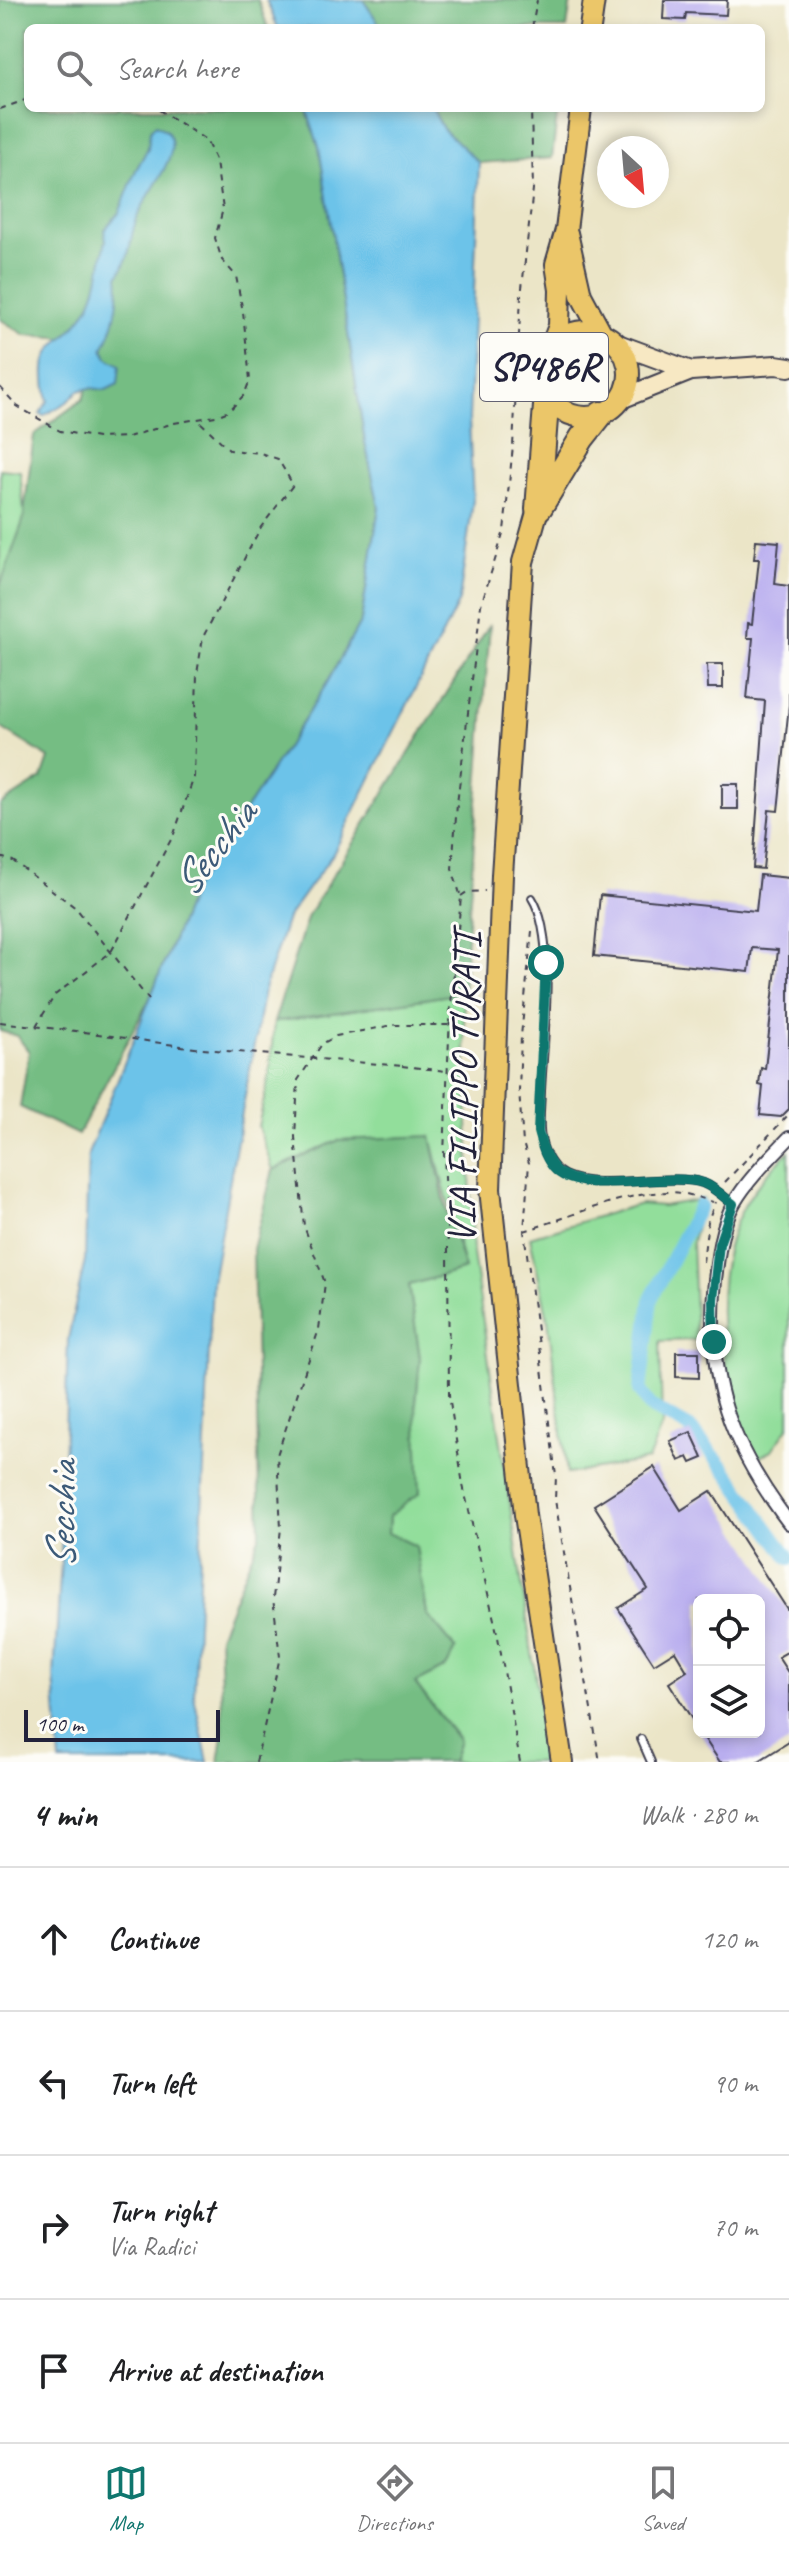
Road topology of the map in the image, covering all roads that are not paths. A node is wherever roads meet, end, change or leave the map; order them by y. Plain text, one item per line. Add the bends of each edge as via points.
1 (594, 0) edge
2 (591, 24) edge
3 (581, 112) edge
4 (566, 230) junction
5 (610, 339) junction
6 (550, 349) junction
7 (789, 367) edge
8 (691, 371) junction
9 (547, 393) junction
10 (621, 399) junction
11 (601, 414) junction
12 (538, 509) junction
13 (532, 898) dead end
14 (789, 1138) edge
15 (733, 1204) junction
16 (784, 1510) edge
17 (789, 1523) edge
18 (641, 1739) dead end
19 (562, 1762) edge
20 (651, 1762) edge

1 - 2 main road
3 - 4 main road, SP486R
4 - 5 main road, SP486R via 581,295
4 - 6 main road, SP486R via 556,264 559,326
5 - 6 main road, SP486R via 588,330 574,332
5 - 8 street
5 - 10 main road, SP486R via 629,371
6 - 9 main road, SP486R via 544,363
7 - 8 street
8 - 10 street
9 - 11 main road, SP486R via 564,411
9 - 12 highway, SP486R
10 - 11 main road, SP486R
11 - 12 highway, SP486R
12 - 19 main road, VIA FILIPPO TURATI / SP486R via 523,562 502,875 490,1189 525,1515
13 - 15 lane via 542,918 546,963 538,1132 548,1160 569,1178 705,1184
14 - 15 street
15 - 16 street via 719,1244 713,1300 721,1399 745,1456
16 - 17 street
18 - 20 lane

